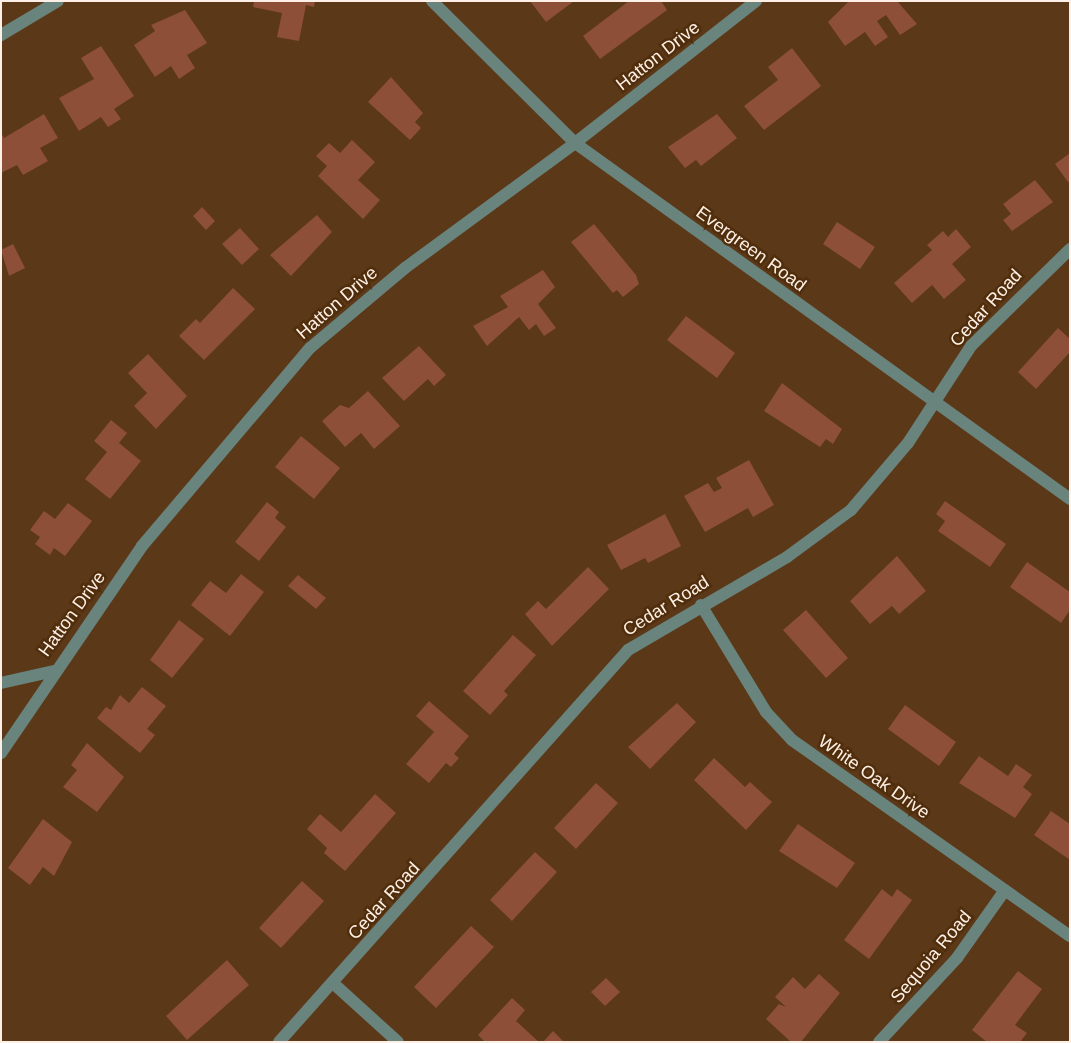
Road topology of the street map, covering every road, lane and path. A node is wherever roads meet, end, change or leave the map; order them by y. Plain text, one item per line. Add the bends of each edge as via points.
1 (58, 1) edge
2 (432, 1) edge
3 (756, 1) edge
4 (1, 35) edge
5 (575, 143) junction
6 (1070, 249) edge
7 (934, 404) junction
8 (1070, 499) edge
9 (701, 605) junction
10 (54, 671) junction
11 (1, 683) edge
12 (1, 753) edge
13 (1005, 890) junction
14 (1070, 936) edge
15 (334, 984) junction
16 (279, 1042) edge
17 (398, 1042) edge
18 (879, 1042) edge

1 - 4 street
2 - 5 street, Evergreen Road
3 - 5 street, Hatton Drive
5 - 7 street, Evergreen Road
5 - 10 street, Hatton Drive via 405,268 310,348 142,546
6 - 7 street, Cedar Road via 971,346
7 - 8 street, Evergreen Road
7 - 9 street, Cedar Road via 908,443 851,510 787,557
9 - 13 street, White Oak Drive via 766,712 792,740
9 - 15 street, Cedar Road via 628,650
10 - 11 street, Hatton Drive
10 - 12 street
13 - 14 street, White Oak Drive
13 - 18 street, Sequoia Road via 957,958
15 - 16 street, Cedar Road
15 - 17 street

